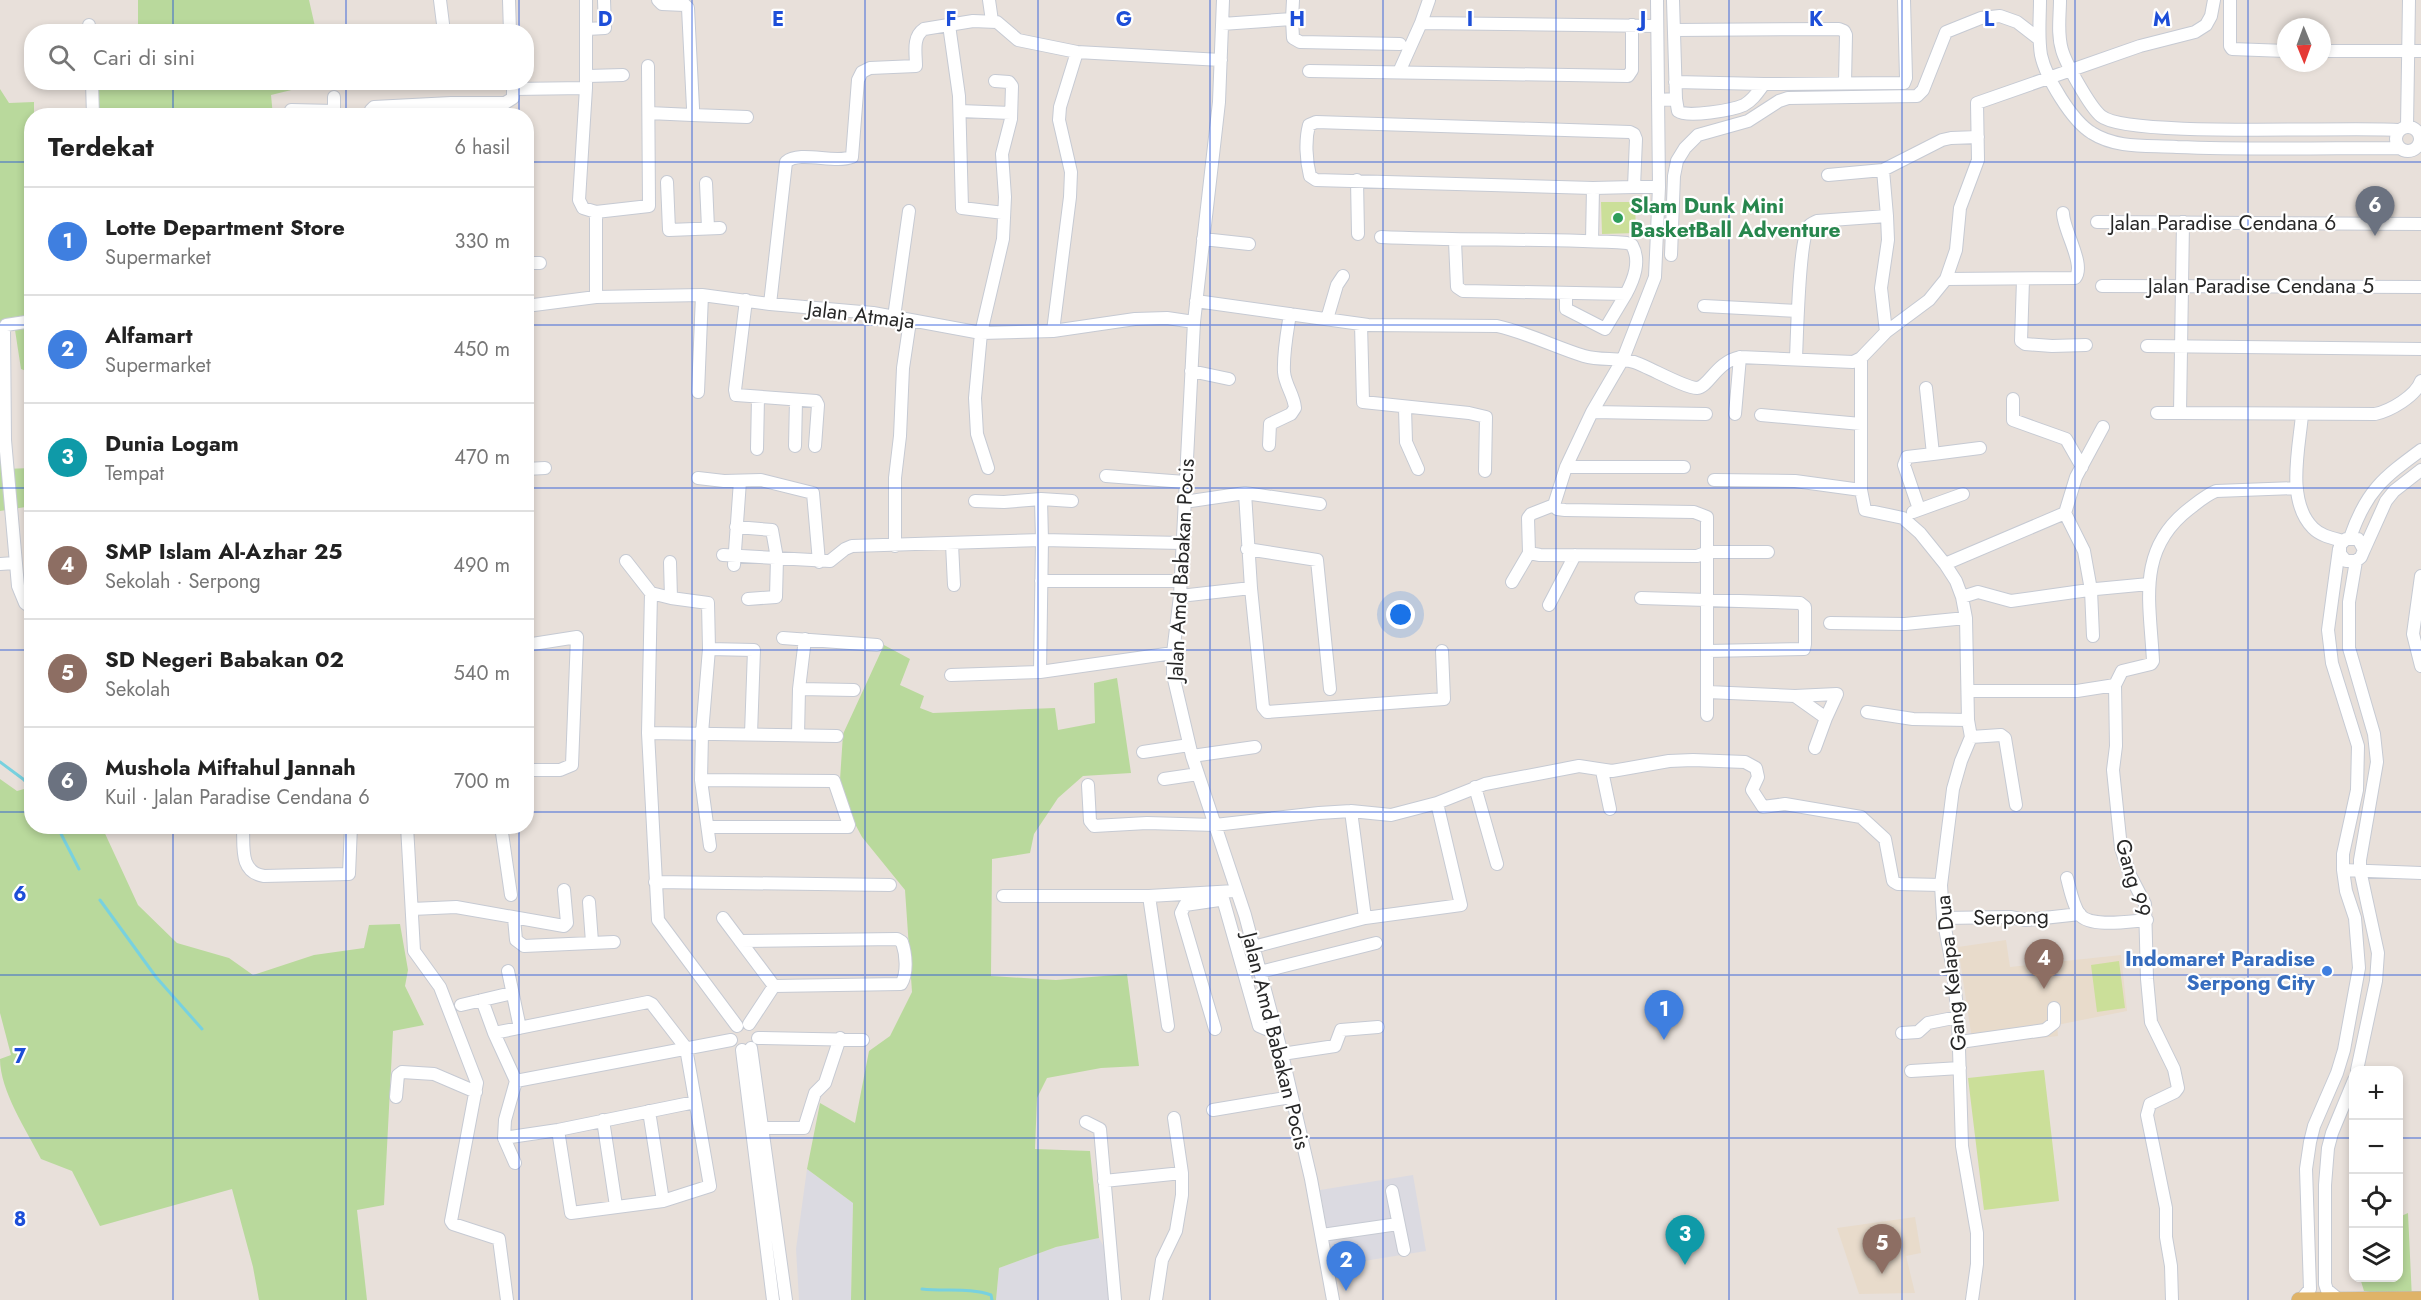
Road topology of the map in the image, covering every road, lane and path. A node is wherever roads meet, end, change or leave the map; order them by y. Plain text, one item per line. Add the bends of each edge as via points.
1 (440, 0) edge
2 (509, 0) edge
3 (586, 0) edge
4 (604, 0) edge
5 (658, 0) edge
6 (989, 0) edge
7 (1223, 0) edge
8 (1293, 0) edge
9 (1429, 0) edge
10 (1657, 0) edge
11 (1673, 0) edge
12 (1905, 0) edge
13 (2040, 0) edge
14 (2060, 0) edge
15 (2214, 0) edge
16 (2230, 0) edge
17 (2409, 0) edge
18 (1292, 19) junction
19 (992, 21) junction
20 (1421, 22) junction
21 (443, 24) edge
22 (510, 24) edge
23 (1222, 24) junction
24 (949, 25) junction
25 (1632, 25) junction
26 (1656, 26) junction
27 (587, 29) junction
28 (1674, 30) junction
29 (2039, 39) junction
30 (1400, 44) dead end
31 (2277, 51) edge
32 (2331, 51) edge
33 (2415, 51) edge
34 (1077, 52) junction
35 (1221, 60) junction
36 (648, 66) dead end
37 (2072, 70) junction
38 (1309, 71) dead end
39 (1399, 72) junction
40 (623, 75) dead end
41 (2051, 79) junction
42 (995, 81) dead end
43 (587, 82) junction
44 (1675, 82) junction
45 (1845, 83) junction
46 (1764, 84) junction
47 (534, 85) edge
48 (92, 90) edge
49 (513, 90) edge
50 (2085, 93) junction
51 (334, 97) dead end
52 (1676, 99) junction
53 (1658, 100) junction
54 (2066, 104) junction
55 (93, 108) edge
56 (334, 108) edge
57 (436, 108) edge
58 (960, 111) junction
59 (649, 112) junction
60 (1011, 112) junction
61 (692, 115) junction
62 (747, 117) dead end
63 (2208, 128) junction
64 (2411, 129) edge
65 (1978, 137) junction
66 (2207, 148) junction
67 (2400, 148) junction
68 (2418, 150) edge
69 (1883, 170) junction
70 (1828, 175) dead end
71 (1357, 180) junction
72 (668, 182) dead end
73 (706, 183) dead end
74 (1634, 187) junction
75 (1659, 187) junction
76 (1593, 188) junction
77 (649, 206) junction
78 (668, 206) junction
79 (909, 211) dead end
80 (596, 212) junction
81 (1004, 213) junction
82 (2063, 213) dead end
83 (1887, 216) junction
84 (2097, 222) dead end
85 (2183, 222) junction
86 (2421, 224) edge
87 (1358, 234) dead end
88 (1381, 237) dead end
89 (1203, 239) junction
90 (1455, 241) junction
91 (1592, 241) junction
92 (1249, 244) dead end
93 (1671, 255) dead end
94 (534, 263) edge
95 (540, 263) dead end
96 (1342, 276) dead end
97 (1946, 279) junction
98 (2023, 280) junction
99 (2102, 286) dead end
100 (2183, 286) junction
101 (2421, 287) edge
102 (702, 294) junction
103 (1566, 294) junction
104 (1626, 294) junction
105 (596, 297) junction
106 (746, 300) junction
107 (1196, 301) junction
108 (770, 304) junction
109 (534, 305) edge
110 (1704, 306) dead end
111 (1798, 311) junction
112 (1290, 314) junction
113 (894, 317) junction
114 (1327, 319) junction
115 (910, 321) junction
116 (24, 322) edge
117 (1194, 322) junction
118 (1360, 324) junction
119 (1053, 331) junction
120 (1886, 332) junction
121 (981, 333) junction
122 (2086, 345) dead end
123 (2147, 346) dead end
124 (2181, 347) junction
125 (2421, 349) edge
126 (1740, 357) junction
127 (1796, 358) junction
128 (1861, 358) junction
129 (1623, 359) junction
130 (1191, 371) junction
131 (1228, 379) dead end
132 (2421, 381) edge
133 (1926, 388) dead end
134 (698, 392) dead end
135 (758, 397) junction
136 (2013, 399) dead end
137 (796, 400) junction
138 (1405, 408) junction
139 (1592, 411) junction
140 (2180, 412) junction
141 (2157, 413) dead end
142 (1706, 414) dead end
143 (1735, 414) dead end
144 (1761, 415) dead end
145 (2302, 415) junction
146 (1861, 424) junction
147 (2103, 427) dead end
148 (2, 440) edge
149 (1269, 445) dead end
150 (795, 446) dead end
151 (815, 446) dead end
152 (1980, 448) dead end
153 (758, 449) dead end
154 (2421, 450) edge
155 (1933, 454) junction
156 (1566, 467) junction
157 (1684, 467) dead end
158 (2082, 467) junction
159 (545, 468) dead end
160 (988, 468) dead end
161 (534, 469) edge
162 (1418, 469) dead end
163 (2421, 470) edge
164 (1485, 471) dead end
165 (1106, 476) dead end
166 (698, 478) dead end
167 (1714, 480) dead end
168 (740, 481) junction
169 (1185, 482) junction
170 (2297, 488) junction
171 (1861, 490) junction
172 (1245, 493) junction
173 (1963, 494) dead end
174 (1041, 500) junction
175 (975, 501) dead end
176 (1072, 501) dead end
177 (1184, 502) junction
178 (1320, 504) dead end
179 (1554, 505) junction
180 (1919, 509) junction
181 (2065, 513) junction
182 (1903, 518) junction
183 (736, 527) junction
184 (1042, 540) junction
185 (1182, 543) junction
186 (2344, 543) junction
187 (952, 544) junction
188 (895, 546) junction
189 (1247, 549) junction
190 (2364, 550) junction
191 (1708, 552) junction
192 (1768, 552) dead end
193 (1529, 553) junction
194 (1575, 555) junction
195 (777, 558) junction
196 (626, 561) dead end
197 (819, 561) junction
198 (2356, 561) junction
199 (670, 562) dead end
200 (15, 563) junction
201 (0, 564) edge
202 (1946, 564) junction
203 (2421, 576) edge
204 (1041, 581) junction
205 (1180, 581) junction
206 (1512, 582) dead end
207 (2149, 584) junction
208 (954, 585) dead end
209 (1251, 588) junction
210 (2091, 590) junction
211 (651, 593) junction
212 (1180, 596) junction
213 (1962, 597) junction
214 (671, 598) junction
215 (1641, 598) dead end
216 (748, 599) dead end
217 (1708, 600) junction
218 (24, 601) edge
219 (1549, 605) dead end
220 (1966, 618) junction
221 (1830, 622) dead end
222 (2417, 634) edge
223 (2093, 636) dead end
224 (783, 638) dead end
225 (805, 639) junction
226 (534, 644) edge
227 (877, 645) dead end
228 (709, 649) junction
229 (1442, 651) dead end
230 (1708, 651) junction
231 (1173, 653) junction
232 (2421, 666) edge
233 (1040, 672) junction
234 (951, 675) dead end
235 (2115, 685) junction
236 (799, 688) junction
237 (1330, 689) dead end
238 (854, 690) dead end
239 (1968, 691) junction
240 (1708, 692) junction
241 (1795, 696) junction
242 (1867, 712) dead end
243 (1707, 715) dead end
244 (1826, 718) junction
245 (1968, 720) junction
246 (648, 733) junction
247 (702, 733) junction
248 (751, 734) junction
249 (798, 735) junction
250 (837, 736) dead end
251 (1971, 737) junction
252 (1255, 747) dead end
253 (1815, 748) dead end
254 (1191, 750) junction
255 (1143, 752) dead end
256 (534, 770) edge
257 (1602, 771) junction
258 (1198, 774) junction
259 (1164, 779) dead end
260 (701, 780) junction
261 (1088, 785) dead end
262 (1475, 787) junction
263 (1437, 803) junction
264 (2016, 805) dead end
265 (1610, 809) dead end
266 (1351, 812) junction
267 (1215, 825) junction
268 (708, 827) junction
269 (243, 834) edge
270 (351, 834) edge
271 (407, 834) edge
272 (502, 834) edge
273 (710, 846) dead end
274 (1497, 864) dead end
275 (2343, 870) junction
276 (2360, 870) junction
277 (2421, 873) edge
278 (2067, 878) dead end
279 (655, 882) junction
280 (890, 885) dead end
281 (1941, 885) junction
282 (564, 890) dead end
283 (1237, 894) junction
284 (511, 895) dead end
285 (1003, 896) dead end
286 (1149, 896) junction
287 (1224, 899) junction
288 (589, 902) dead end
289 (412, 909) junction
290 (2080, 914) junction
291 (514, 918) junction
292 (723, 918) dead end
293 (1365, 918) junction
294 (1942, 918) junction
295 (2147, 920) junction
296 (740, 941) junction
297 (592, 942) junction
298 (614, 942) dead end
299 (1377, 943) dead end
300 (1253, 947) junction
301 (508, 971) dead end
302 (1260, 972) junction
303 (774, 986) junction
304 (512, 993) junction
305 (482, 1000) junction
306 (461, 1005) dead end
307 (2054, 1008) dead end
308 (1958, 1017) junction
309 (743, 1025) junction
310 (1168, 1026) dead end
311 (1274, 1027) junction
312 (1378, 1027) dead end
313 (520, 1028) junction
314 (1215, 1029) dead end
315 (1902, 1033) dead end
316 (494, 1034) junction
317 (840, 1038) junction
318 (731, 1040) junction
319 (863, 1040) dead end
320 (1960, 1042) junction
321 (750, 1045) junction
322 (686, 1048) junction
323 (2344, 1050) junction
324 (1282, 1054) junction
325 (2360, 1054) junction
326 (2358, 1066) edge
327 (1960, 1068) junction
328 (1911, 1071) dead end
329 (516, 1081) junction
330 (476, 1092) junction
331 (2349, 1092) edge
332 (1292, 1096) junction
333 (396, 1097) dead end
334 (695, 1102) junction
335 (1213, 1110) dead end
336 (649, 1111) junction
337 (1174, 1118) dead end
338 (603, 1120) junction
339 (1086, 1122) dead end
340 (762, 1128) junction
341 (558, 1130) junction
342 (504, 1138) junction
343 (515, 1163) dead end
344 (1182, 1173) junction
345 (1104, 1181) junction
346 (765, 1190) junction
347 (1392, 1191) dead end
348 (663, 1201) junction
349 (616, 1206) junction
350 (1398, 1224) junction
351 (1322, 1236) junction
352 (1404, 1250) dead end
353 (2338, 1299) edge
354 (2421, 1299) edge
355 (507, 1300) edge
356 (773, 1300) edge
357 (786, 1300) edge
358 (1115, 1300) edge
359 (1156, 1300) edge
360 (1334, 1300) edge
361 (1972, 1300) edge
362 (2172, 1300) edge
363 (2300, 1300) edge

1 - 21 street
2 - 22 street
3 - 27 street
4 - 27 street via 604,28
5 - 61 street via 688,8
6 - 19 street
7 - 23 street, Jalan Amd Babakan Pocis
8 - 18 street
9 - 20 street
10 - 26 street
11 - 28 street
12 - 45 street via 1905,81
13 - 29 street
14 - 37 street via 2059,36
15 - 37 street via 2206,26 2195,32
16 - 31 street via 2232,50
17 - 33 street
18 - 23 street
18 - 30 street via 1293,38 1300,42
19 - 24 street
19 - 34 street via 1001,24 1017,40
20 - 25 street
20 - 39 street
23 - 35 street, Jalan Amd Babakan Pocis
24 - 58 street
24 - 108 street via 919,33 916,66 870,68 862,72 858,80 852,157 794,157 786,162
25 - 26 street
25 - 39 street via 1632,70 1628,76
26 - 53 street
27 - 43 street
28 - 44 street
28 - 45 street via 1839,29 1846,35
29 - 41 street
29 - 93 street via 2009,18 1981,18 1946,32 1917,96 1788,98 1748,121 1698,135 1684,148 1675,168
32 - 33 street
33 - 64 street
34 - 35 street
34 - 119 street via 1060,107 1059,120 1071,172
35 - 89 street, Jalan Amd Babakan Pocis
36 - 59 street
37 - 41 street
37 - 50 street
38 - 39 street
40 - 43 street
41 - 54 street
41 - 65 street via 1977,103
42 - 60 street via 1012,83
43 - 47 street
43 - 80 street via 579,200 583,208
44 - 46 street
44 - 52 street
45 - 46 street
46 - 52 street via 1752,100 1735,108 1687,115 1678,111
48 - 55 street
49 - 57 street via 513,98 505,103
50 - 54 street
50 - 63 street via 2102,117 2115,124
51 - 56 street
52 - 53 street
53 - 75 street
54 - 66 street via 2084,128 2109,141
58 - 60 street
58 - 81 street via 962,208
59 - 61 street
59 - 77 street
60 - 81 street via 1002,154
61 - 62 street
63 - 64 street
63 - 66 street
64 - 67 street via 2396,137
64 - 68 street via 2420,139
65 - 69 street via 1942,141
65 - 97 street via 1978,160 1960,208 1956,250
66 - 67 street
67 - 68 street
69 - 70 street
69 - 83 street
71 - 74 street via 1316,180 1310,176 1309,125 1630,132 1636,139
71 - 76 street
71 - 87 street
72 - 78 street
73 - 78 street via 714,228 669,230
74 - 75 street
74 - 76 street
75 - 129 street via 1655,277
76 - 91 street
77 - 78 street
77 - 80 street
79 - 113 street
80 - 105 street
81 - 121 street via 1003,238
82 - 98 street via 2078,275 2070,279
83 - 111 street via 1816,221 1809,225
83 - 120 street via 1881,288
84 - 85 street, Jalan Paradise Cendana 6
85 - 86 street, Jalan Paradise Cendana 6
85 - 100 street
88 - 90 street
89 - 92 street
89 - 107 street, Jalan Amd Babakan Pocis
90 - 91 street
90 - 103 street via 1457,287 1463,291
91 - 104 street via 1632,245 1636,272
94 - 95 street
96 - 114 street
97 - 98 street
97 - 120 street via 1929,300
98 - 122 street via 2021,341 2052,346
99 - 100 street, Jalan Paradise Cendana 5
100 - 101 street, Jalan Paradise Cendana 5
100 - 124 street
102 - 105 street, Jalan Atmaja
102 - 106 street, Jalan Atmaja
102 - 134 street
103 - 104 street
103 - 104 street via 1566,309 1605,329
105 - 109 street, Jalan Atmaja
106 - 108 street, Jalan Atmaja
106 - 135 street via 735,390 741,397
107 - 112 street
107 - 117 street, Jalan Amd Babakan Pocis
108 - 113 street, Jalan Atmaja
110 - 111 street
111 - 127 street
112 - 114 street
112 - 149 street via 1284,372 1295,408 1270,424
113 - 115 street, Jalan Atmaja
114 - 118 street
115 - 121 street, Jalan Atmaja
115 - 188 street via 895,478
116 - 148 street via 6,325 4,330
117 - 119 street, Jalan Atmaja via 1135,319
117 - 130 street, Jalan Amd Babakan Pocis
118 - 129 street via 1497,326 1593,358
118 - 138 street via 1363,402
119 - 121 street, Jalan Atmaja
120 - 128 street
121 - 160 street via 975,398 977,434
123 - 124 street
124 - 125 street
124 - 140 street
126 - 127 street
126 - 129 street via 1725,362 1706,385 1694,388
126 - 143 street
127 - 128 street via 1853,362
128 - 146 street
129 - 139 street
130 - 131 street
130 - 169 street, Jalan Amd Babakan Pocis
132 - 145 street via 2417,389 2383,412
133 - 155 street
135 - 137 street
135 - 153 street
136 - 158 street via 2013,420 2066,439
137 - 150 street
137 - 151 street via 818,403
138 - 162 street via 1407,441
138 - 164 street via 1486,417
139 - 142 street
139 - 156 street
140 - 141 street
140 - 145 street
144 - 146 street
145 - 170 street
146 - 171 street
147 - 158 street
148 - 200 street
152 - 155 street
154 - 186 street via 2374,488
155 - 180 street via 1904,460
156 - 157 street
156 - 179 street
158 - 181 street
159 - 161 street
163 - 190 street via 2386,501
165 - 169 street
166 - 168 street
167 - 171 street via 1803,482
168 - 183 street
168 - 197 street via 761,480 813,493
169 - 177 street, Jalan Amd Babakan Pocis
170 - 186 street via 2304,515 2313,528
170 - 207 street via 2225,490 2207,495 2174,520 2161,538
171 - 182 street via 1867,512
172 - 177 street
172 - 178 street
172 - 189 street
173 - 180 street
174 - 175 street
174 - 176 street
174 - 184 street
177 - 185 street, Jalan Amd Babakan Pocis
179 - 191 street via 1564,510 1700,513 1707,517
179 - 193 street via 1528,518
180 - 182 street
181 - 202 street
181 - 210 street via 2084,551
182 - 202 street
183 - 195 street via 771,529
183 - 195 street via 731,558
184 - 185 street
184 - 187 street
184 - 204 street
185 - 205 street, Jalan Amd Babakan Pocis
186 - 190 street via 2358,539
186 - 198 street via 2340,554 2346,561
186 - 275 street via 2329,608 2328,643 2359,760
187 - 188 street
187 - 208 street
188 - 197 street via 848,547 834,559
189 - 209 street
189 - 237 street via 1317,560
190 - 198 street
191 - 192 street
191 - 194 street via 1697,556
191 - 217 street
193 - 194 street
193 - 206 street
194 - 219 street
195 - 197 street
195 - 216 street via 776,597
196 - 211 street
198 - 276 street via 2349,602 2349,648 2374,734 2377,762
199 - 214 street
200 - 201 street
200 - 218 street
202 - 213 street
203 - 222 street
204 - 205 street
204 - 233 street
205 - 212 street, Jalan Amd Babakan Pocis
207 - 210 street
207 - 235 street via 2152,663 2122,671
209 - 212 street
209 - 229 street via 1263,706 1267,712 1443,699
210 - 213 street via 2011,601 1978,592
210 - 223 street
211 - 214 street
211 - 246 street
212 - 231 street, Jalan Amd Babakan Pocis
213 - 220 street
214 - 228 street via 708,603
215 - 217 street
217 - 230 street
217 - 230 street via 1800,603 1805,607 1806,622 1801,650
220 - 221 street via 1905,624
220 - 239 street
222 - 232 street
224 - 225 street
225 - 227 street
225 - 236 street
226 - 256 street via 577,637 572,765 560,770
228 - 247 street
228 - 248 street via 754,650
230 - 240 street
231 - 233 street
231 - 254 street, Jalan Amd Babakan Pocis via 1176,693
233 - 234 street
235 - 239 street via 2077,691
235 - 295 street, Gang 99 via 2113,770 2120,840 2130,874 2145,904
236 - 238 street
236 - 249 street
239 - 245 street
240 - 241 street
240 - 243 street
241 - 244 street
241 - 244 street via 1837,694
242 - 245 street via 1913,719
244 - 253 street
245 - 251 street
246 - 247 street
246 - 279 street
247 - 248 street
247 - 260 street
248 - 249 street
249 - 250 street
251 - 264 street via 2005,738
251 - 281 street, Gang Kelapa Dua via 1953,789
252 - 254 street
254 - 255 street
254 - 258 street, Jalan Amd Babakan Pocis
257 - 262 street via 1579,766
257 - 265 street
257 - 281 street via 1680,760 1750,763 1758,777 1752,790 1763,807 1785,804 1861,817 1885,839 1893,881
258 - 259 street
258 - 267 street, Jalan Amd Babakan Pocis
260 - 268 street
260 - 268 street via 834,781 849,825
261 - 267 street via 1090,821 1094,826
262 - 263 street
262 - 274 street
263 - 266 street via 1391,815
263 - 293 street via 1462,904
266 - 267 street via 1297,814
266 - 293 street
267 - 283 street, Jalan Amd Babakan Pocis
268 - 273 street
269 - 270 street via 245,865 264,876 349,874
271 - 289 street
272 - 284 street
275 - 276 street
275 - 323 street via 2355,918 2359,968
276 - 277 street
276 - 325 street via 2378,952 2376,981
278 - 290 street
279 - 280 street
279 - 309 street via 660,925
281 - 294 street, Gang Kelapa Dua
282 - 291 street via 565,925
283 - 286 street
283 - 287 street
283 - 300 street, Jalan Amd Babakan Pocis
285 - 286 street
286 - 310 street
287 - 311 street via 1259,1026
287 - 314 street via 1185,905 1181,913
288 - 297 street
289 - 291 street via 456,907
289 - 330 street via 414,952 445,997 477,1080
290 - 294 street, Serpong via 2026,920 2010,916
290 - 295 street via 2094,922
291 - 297 street via 516,940 524,946
292 - 296 street
293 - 300 street
294 - 308 street, Gang Kelapa Dua
295 - 362 street, Gang 99 via 2146,979 2151,1022 2174,1069 2178,1088 2150,1104 2147,1116 2166,1208
296 - 303 street
296 - 303 street via 897,939 904,947 906,972 901,984
297 - 298 street
299 - 302 street
300 - 302 street, Jalan Amd Babakan Pocis
301 - 304 street
302 - 311 street, Jalan Amd Babakan Pocis
303 - 309 street
304 - 305 street
304 - 313 street
305 - 306 street
305 - 316 street
307 - 320 street via 2054,1023 2045,1030
308 - 315 street via 1928,1023 1918,1032
308 - 320 street, Gang Kelapa Dua
309 - 318 street via 734,1029
309 - 321 street via 756,1030
311 - 324 street, Jalan Amd Babakan Pocis
312 - 324 street via 1341,1030 1335,1046
313 - 316 street
313 - 322 street via 648,1002
316 - 329 street
317 - 319 street
317 - 321 street
317 - 340 street via 804,1128
318 - 321 street via 733,1045
318 - 322 street
320 - 327 street, Gang Kelapa Dua
321 - 340 street
321 - 346 street
322 - 329 street
322 - 334 street
323 - 325 street
323 - 363 street via 2310,1142 2306,1169 2310,1289
324 - 332 street, Jalan Amd Babakan Pocis
325 - 326 street
327 - 328 street
327 - 361 street, Gang Kelapa Dua via 1962,1146 1977,1233
329 - 342 street
330 - 333 street via 434,1074 402,1072 398,1075
330 - 355 street via 451,1221 500,1239
331 - 353 street via 2332,1133 2326,1168 2325,1284
332 - 335 street
332 - 351 street, Jalan Amd Babakan Pocis
334 - 336 street
334 - 348 street via 710,1186
336 - 338 street
336 - 348 street
337 - 344 street
338 - 341 street
338 - 349 street
339 - 345 street via 1100,1129
340 - 346 street
341 - 342 street
341 - 349 street via 569,1211 574,1214
342 - 343 street
344 - 345 street
344 - 359 street via 1176,1231 1162,1260
345 - 358 street
346 - 356 street
346 - 357 street
347 - 350 street
348 - 349 street
350 - 351 street
350 - 352 street
351 - 360 street, Jalan Amd Babakan Pocis
353 - 354 main road
353 - 363 main road

